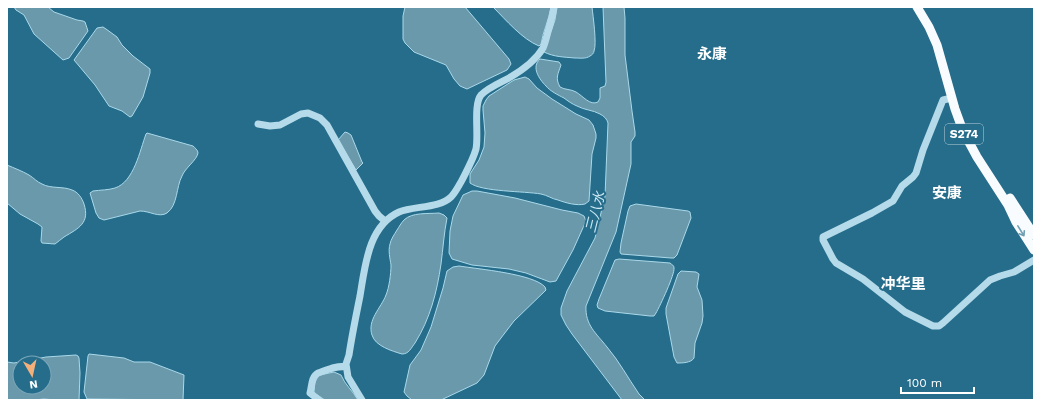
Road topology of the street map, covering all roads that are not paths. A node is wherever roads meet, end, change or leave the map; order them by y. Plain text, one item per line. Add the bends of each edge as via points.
1 (554, 7) edge
2 (916, 7) edge
3 (923, 7) edge
4 (952, 98) junction
5 (258, 124) dead end
6 (385, 221) junction
7 (1034, 235) edge
8 (1034, 250) edge
9 (1034, 260) edge
10 (346, 367) junction
11 (319, 400) edge
12 (362, 400) edge

1 - 6 street via 540,52 520,71 481,96 477,107 475,150 453,195 443,202 405,210
2 - 4 main road, S274 via 937,45
3 - 7 main road, S274 via 942,43 968,129 981,154
4 -> 8 main road, S274 via 958,120 970,145
4 - 9 street via 944,100 916,173 902,186 894,201 823,237 823,240 836,263 863,279 905,312 933,326 943,323 990,280 1014,272
5 - 6 street via 277,126 308,113 320,118 327,125 375,211
6 - 10 street via 373,239 367,260
10 - 11 street via 337,367 314,376 310,393
10 - 12 street via 348,377

